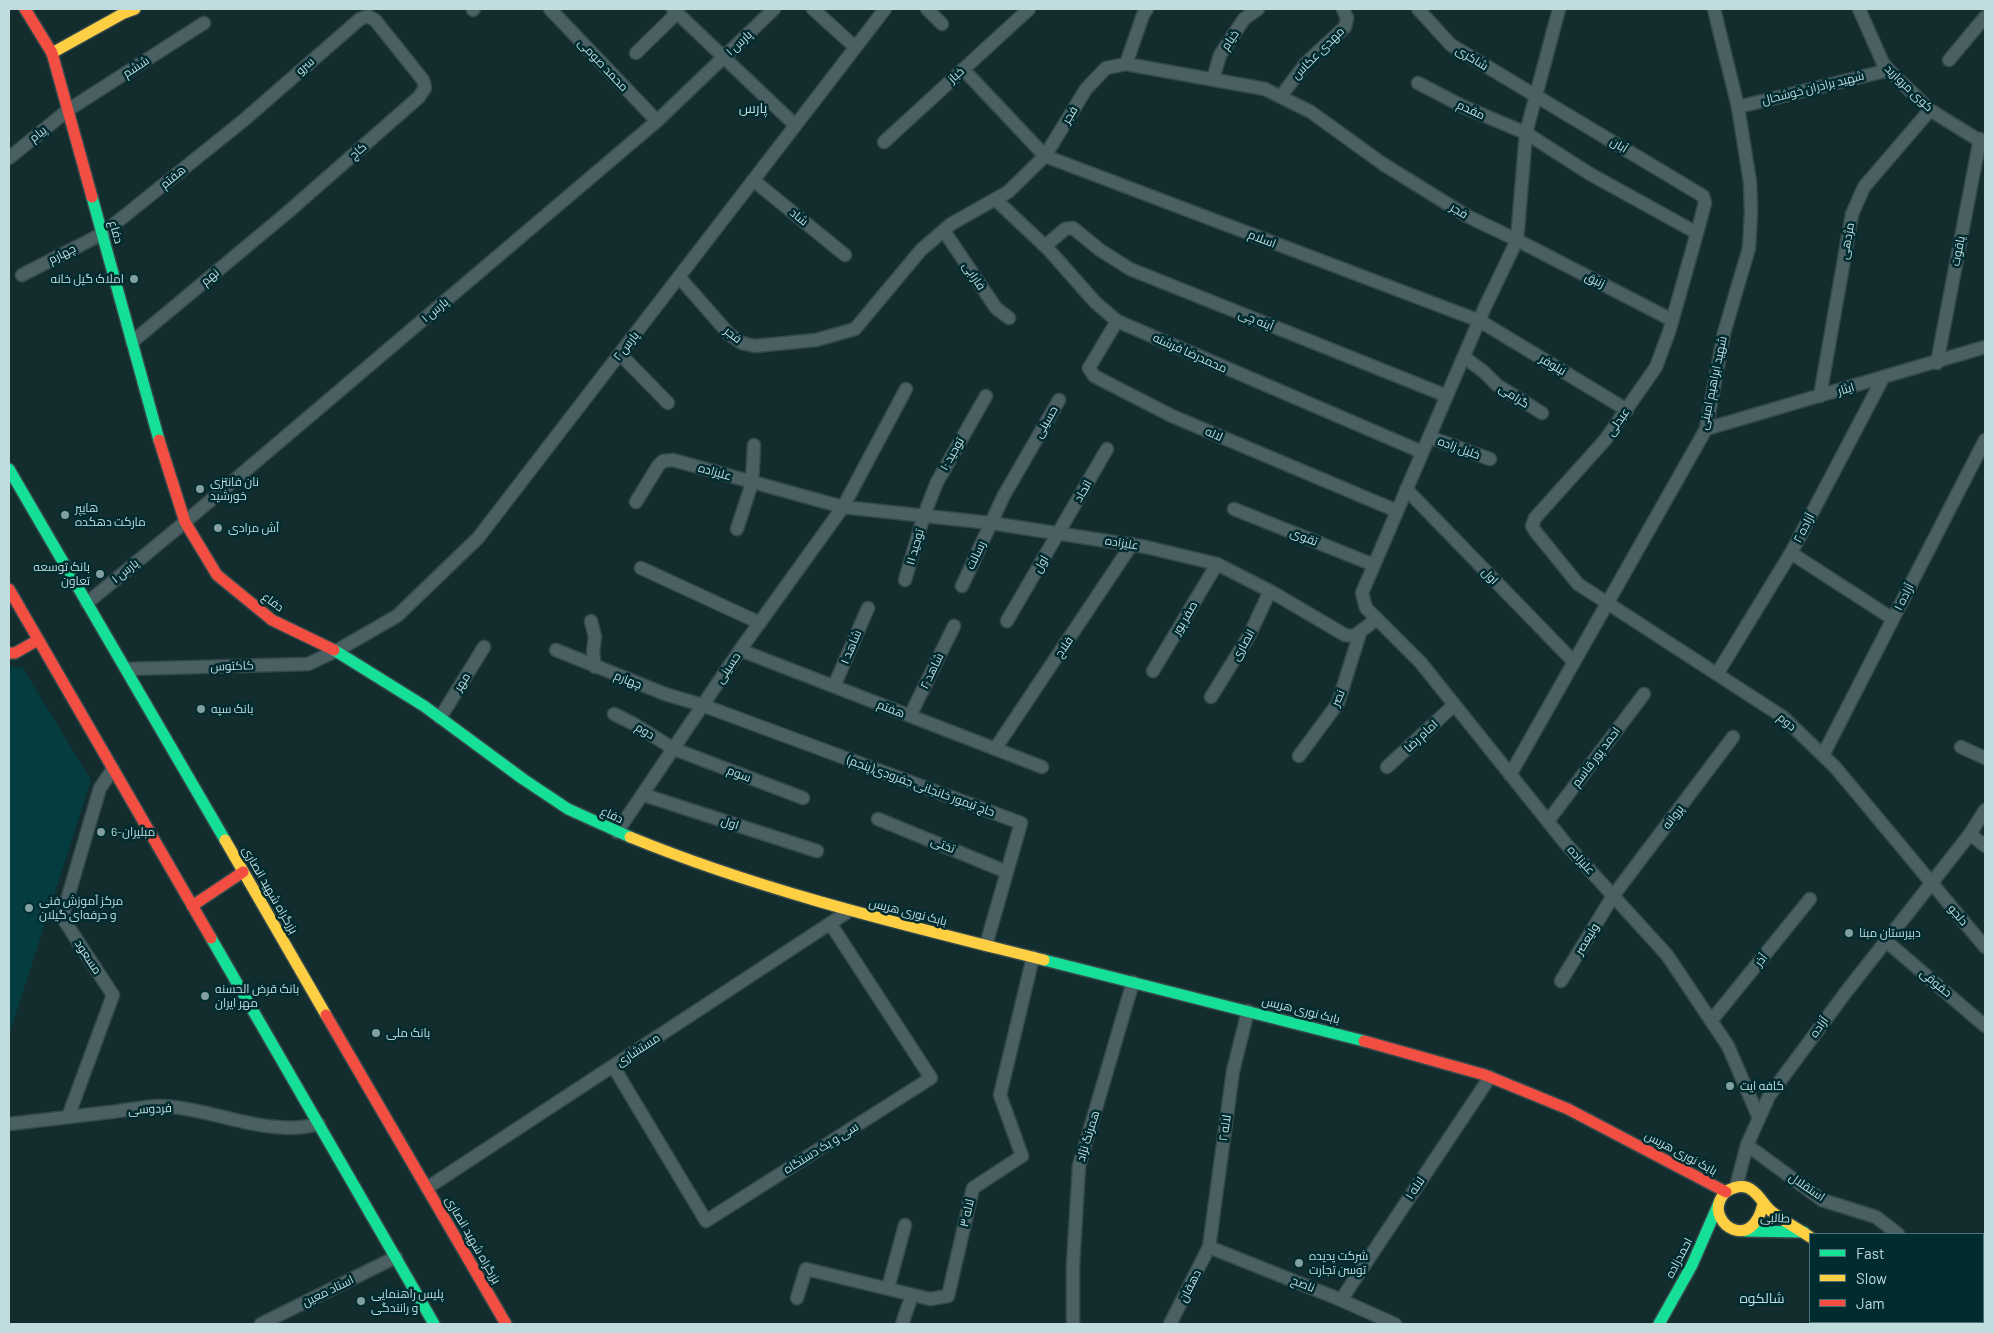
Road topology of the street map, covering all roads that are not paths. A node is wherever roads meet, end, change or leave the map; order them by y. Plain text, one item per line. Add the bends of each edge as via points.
1 (25, 9) edge
2 (135, 9) edge
3 (550, 9) edge
4 (774, 9) edge
5 (813, 9) edge
6 (885, 9) edge
7 (927, 9) edge
8 (1029, 9) edge
9 (1258, 9) edge
10 (1343, 9) edge
11 (1418, 9) edge
12 (1559, 9) edge
13 (1714, 9) edge
14 (1859, 9) edge
15 (675, 11) edge
16 (1142, 11) edge
17 (368, 16) joint
18 (1985, 17) edge
19 (204, 23) dead end
20 (942, 24) dead end
21 (855, 47) junction
22 (52, 53) junction
23 (636, 53) dead end
24 (723, 57) junction
25 (1949, 60) dead end
26 (1126, 64) junction
27 (963, 69) junction
28 (1889, 70) junction
29 (1213, 79) junction
30 (1418, 82) dead end
31 (1535, 95) junction
32 (1281, 96) junction
33 (1738, 107) junction
34 (68, 110) junction
35 (1930, 110) junction
36 (244, 120) joint
37 (656, 121) junction
38 (794, 124) junction
39 (1526, 133) junction
40 (884, 142) dead end
41 (1983, 142) edge
42 (1045, 156) junction
43 (9, 158) edge
44 (754, 180) junction
45 (1703, 196) joint
46 (995, 199) junction
47 (288, 212) joint
48 (944, 230) junction
49 (1697, 233) junction
50 (102, 234) junction
51 (1517, 240) junction
52 (1045, 246) junction
53 (845, 255) dead end
54 (22, 275) dead end
55 (679, 276) junction
56 (1008, 318) dead end
57 (1480, 320) junction
58 (1672, 320) junction
59 (1116, 321) junction
60 (132, 342) junction
61 (1985, 347) edge
62 (620, 354) junction
63 (1464, 357) junction
64 (1937, 363) junction
65 (1883, 378) junction
66 (906, 390) dead end
67 (986, 396) dead end
68 (1447, 396) junction
69 (1820, 396) junction
70 (1059, 400) dead end
71 (668, 403) dead end
72 (1627, 410) junction
73 (1542, 413) dead end
74 (1706, 429) junction
75 (1429, 437) junction
76 (1985, 440) edge
77 (754, 445) dead end
78 (1107, 449) dead end
79 (1422, 452) junction
80 (1490, 459) dead end
81 (9, 469) edge
82 (752, 483) junction
83 (1406, 489) junction
84 (797, 495) dead end
85 (636, 502) dead end
86 (838, 506) junction
87 (1234, 509) dead end
88 (1397, 511) junction
89 (924, 515) junction
90 (185, 522) junction
91 (991, 523) junction
92 (737, 529) dead end
93 (1059, 533) junction
94 (1132, 544) junction
95 (1791, 553) junction
96 (1217, 564) junction
97 (1374, 565) junction
98 (641, 568) dead end
99 (905, 580) dead end
100 (962, 586) dead end
101 (9, 589) edge
102 (1270, 591) junction
103 (87, 603) junction
104 (1607, 604) junction
105 (868, 608) dead end
106 (1377, 619) junction
107 (1893, 619) junction
108 (591, 621) dead end
109 (1007, 621) dead end
110 (760, 623) junction
111 (954, 626) dead end
112 (1360, 632) junction
113 (38, 640) junction
114 (484, 647) dead end
115 (556, 650) dead end
116 (740, 650) junction
117 (336, 651) junction
118 (9, 653) edge
119 (1574, 662) junction
120 (595, 667) junction
121 (126, 670) junction
122 (1153, 671) dead end
123 (1717, 674) junction
124 (834, 686) junction
125 (1644, 694) dead end
126 (1211, 697) dead end
127 (702, 705) junction
128 (1454, 705) junction
129 (614, 714) dead end
130 (910, 716) junction
131 (440, 718) junction
132 (1734, 737) dead end
133 (1961, 746) dead end
134 (995, 749) junction
135 (674, 750) junction
136 (1823, 755) junction
137 (1299, 756) dead end
138 (1985, 758) edge
139 (1042, 767) dead end
140 (1387, 767) dead end
141 (113, 769) junction
142 (1510, 775) junction
143 (644, 795) junction
144 (803, 798) dead end
145 (1985, 810) edge
146 (878, 819) dead end
147 (1548, 821) junction
148 (617, 832) junction
149 (1970, 834) junction
150 (1985, 846) edge
151 (817, 851) dead end
152 (243, 872) junction
153 (1007, 872) junction
154 (1931, 882) junction
155 (1613, 896) junction
156 (1810, 899) dead end
157 (192, 906) junction
158 (849, 911) junction
159 (830, 924) junction
160 (1886, 941) junction
161 (986, 945) junction
162 (1985, 947) edge
163 (1033, 957) junction
164 (1561, 981) dead end
165 (1133, 982) junction
166 (1248, 1011) junction
167 (1711, 1021) junction
168 (1985, 1026) edge
169 (613, 1066) junction
170 (1490, 1077) junction
171 (68, 1117) junction
172 (1759, 1118) junction
173 (9, 1124) edge
174 (319, 1124) junction
175 (1747, 1145) junction
176 (427, 1188) junction
177 (1727, 1194) junction
178 (1763, 1204) junction
179 (905, 1225) dead end
180 (1740, 1230) junction
181 (1897, 1233) edge
182 (1807, 1234) edge
183 (1209, 1247) junction
184 (1699, 1252) junction
185 (396, 1257) junction
186 (888, 1288) junction
187 (912, 1294) junction
188 (797, 1298) dead end
189 (1341, 1300) junction
190 (261, 1324) edge
191 (434, 1324) edge
192 (506, 1324) edge
193 (902, 1324) edge
194 (1073, 1324) edge
195 (1170, 1324) edge
196 (1395, 1324) edge
197 (1658, 1324) edge

1 - 22 main road, دفاع
2 - 22 main road
3 - 37 street, محمد صومی
4 - 24 street, پارس ۱
5 - 21 street
6 - 21 street, پارس ۲
7 - 20 street
8 - 27 street, خباز
9 - 29 street, خیام via 1244,19 1220,55
10 - 32 street, مهدی عکاس via 1347,18 1345,27 1306,63
11 - 31 street, شاکری via 1450,45
12 - 31 street
13 - 33 street, شهید ابراهیم امینی
14 - 28 street, کوی مروارید
15 - 23 street
15 - 24 street
16 - 26 street
17 - 36 street, سرو via 360,19
17 - 47 street, کاج via 375,20 426,88
18 - 25 street
19 - 34 street, ششم
21 - 38 street, پارس ۲
22 - 34 main road, دفاع
24 - 37 street, پارس ۱
24 - 38 street
26 - 29 street, فجر
26 - 42 street, فجر via 1106,68 1086,89
27 - 40 street, خباز
27 - 42 street
28 - 33 street, شهید برادران خوشحال
28 - 35 street, کوی مروارید
29 - 32 street, فجر via 1265,89
30 - 39 street, مقدم via 1464,107
31 - 39 street
31 - 45 street, آبان
32 - 51 street, فجر via 1311,112 1383,164 1467,216
33 - 74 street, شهید ابراهیم امینی via 1750,182 1749,248 1724,333
34 - 43 street, پیام
34 - 50 main road, دفاع
35 - 41 street, کوی مروارید
35 - 69 street, مژدهی via 1864,187 1852,214
36 - 50 street, هفتم
37 - 90 street, پارس ۱
38 - 44 street, پارس ۲
39 - 49 street, مقدم via 1590,174
39 - 51 street
41 - 64 street, یاقوت
42 - 46 street, فجر via 1008,192
42 - 57 street, اسلام
44 - 53 street, شاد
44 - 55 street, پارس ۲
45 - 49 street, عبدلی via 1705,203
46 - 48 street, فجر
46 - 52 street, محمدرضا فرشته
47 - 60 street, نهم
48 - 55 street, فجر via 921,250 855,329 816,340 755,346 742,343 729,334
48 - 56 street, فارابی via 996,308
49 - 58 street, عبدلی
50 - 54 street, چهارم
50 - 60 main road, دفاع
51 - 57 street
51 - 58 street, زنبق
52 - 59 street, محمدرضا فرشته
52 - 68 street, آینه چی via 1065,229 1073,228 1130,269
55 - 62 street, پارس ۲
57 - 63 street
57 - 72 street, نیلوفر
58 - 72 street, عبدلی via 1656,367
59 - 79 street, محمدرضا فرشته
59 - 88 street, لاله via 1089,368 1094,376 1172,416
60 - 90 main road, دفاع
61 - 64 street, ایثار
62 - 71 street
62 - 117 street, پارس ۲ via 478,538 397,616
63 - 68 street
63 - 73 street, گرامی via 1497,385
64 - 65 street, ایثار
65 - 69 street, ایثار
65 - 95 street, آزاده ۲
66 - 86 street
67 - 89 street, توحید ۱۰ via 936,482
68 - 75 street
69 - 74 street, ایثار
70 - 91 street, حسینی
72 - 104 street, عبدلی via 1594,454 1535,518 1532,526 1578,584
74 - 104 street, شهید ابراهیم امینی
75 - 79 street
75 - 80 street, خلیل زاده
76 - 107 street, آزاده ۱
77 - 82 street
78 - 93 street, اتحاد
79 - 83 street
81 - 103 main road, بزرگراه شهید انصاری
82 - 85 street, علیزاده via 673,460 663,461
82 - 86 street, علیزاده
82 - 92 street
83 - 88 street
83 - 119 street, اول
84 - 86 street, علیزاده
86 - 89 street, علیزاده
86 - 110 street, حسینی
87 - 97 street, تقوی
88 - 97 street
89 - 91 street, علیزاده
89 - 99 street, توحید ‍۱۱
90 - 103 street, پارس ۱
90 - 117 main road, دفاع via 217,575 272,620
91 - 93 street, علیزاده
91 - 100 street, رسالت
93 - 94 street, علیزاده
93 - 109 street, اول
94 - 96 street, علیزاده
94 - 134 street, فلاح
95 - 107 street
95 - 123 street, آزاده ۲
96 - 102 street, علیزاده
96 - 122 street, صفر پور
97 - 106 street, علیزاده via 1362,593 1366,608
98 - 110 street
101 - 113 main road
102 - 112 street, علیزاده via 1346,635 1354,636
102 - 126 street, انصاری via 1249,636
103 - 121 main road, بزرگراه شهید انصاری
104 - 119 street, شهید ابراهیم امینی
104 - 123 street, دوم
105 - 124 street, شاهد ۱
106 - 112 street
106 - 128 street, علیزاده via 1421,663
107 - 136 street, آزاده ۱
108 - 120 street via 595,637
110 - 116 street, حسینی
111 - 130 street, شاهد ۲
112 - 137 street, نصر via 1338,703
113 - 118 main road
113 - 141 main road
114 - 131 street, مهر
115 - 120 street, چهارم
116 - 124 street, هفتم
116 - 127 street, حسینی
117 - 121 street, کاکتوس via 308,664
117 - 131 main road, دفاع
119 - 142 street, شهید ابراهیم امینی
120 - 127 street, چهارم
121 - 152 main road, بزرگراه شهید انصاری
123 - 136 street, دوم via 1783,717
124 - 130 street, هفتم
125 - 147 street, احمد پور قاسم
127 - 135 street, حسینی
127 - 153 street, حاج تیمور خانجانی جفرودی(پنجم) via 1021,823
128 - 140 street, امام رضا
128 - 142 street, علیزاده
129 - 135 street, دوم
130 - 134 street, هفتم
131 - 148 main road, دفاع via 561,804
132 - 155 street, پروانه
133 - 138 street
134 - 139 street, هفتم
135 - 143 street, حسینی
135 - 144 street, سوم
136 - 154 street, دوم
141 - 157 main road
141 - 171 street, مسعود via 100,788 62,917 113,996
142 - 147 street, علیزاده
143 - 148 street, حسینی
143 - 151 street, اول
145 - 149 street, آزاده
146 - 153 street, تختی
147 - 155 street, علیزاده
148 - 158 main road, دفاع via 671,854
149 - 150 street
149 - 154 street, آزاده
152 - 157 main road
152 - 176 main road, بزرگراه شهید انصاری
153 - 161 street, حاج تیمور خانجانی جفرودی(پنجم)
154 - 160 street, آزاده
154 - 162 street, دلجو
155 - 164 street, ولیعصر
155 - 167 street, علیزاده via 1667,955
156 - 167 street, آذر
157 - 174 main road
158 - 159 street, مستشاری
158 - 161 main road, بابک نوری هریس
159 - 169 street, مستشاری
159 - 169 street, سی و یک دستگاه via 932,1078 706,1221
160 - 168 street, حقوقی
160 - 172 street, آزاده via 1769,1096
161 - 163 main road, بابک نوری هریس
163 - 165 main road, بابک نوری هریس
163 - 187 street, لاله ۳ via 1000,1095 1022,1156 973,1188 948,1296 930,1299
165 - 166 main road, بابک نوری هریس
165 - 194 street, همرنگ نژاد via 1079,1166
166 - 170 main road, بابک نوری هریس via 1398,1049
166 - 183 street, لاله ۲ via 1233,1071
167 - 172 street, علیزاده via 1728,1046
169 - 176 street, مستشاری
170 - 177 main road, بابک نوری هریس via 1568,1109
170 - 189 street, لاله ۱
171 - 173 street, فردوسی
171 - 174 street, فردوسی via 159,1106 191,1108 275,1128 304,1128
172 - 175 street, آزاده
174 - 185 main road
175 - 177 street, آزاده
175 - 181 street, استقلال via 1822,1200 1876,1217
176 - 192 main road, بزرگراه شهید انصاری
177 - 178 main road via 1748,1188
177 - 180 main road via 1719,1214 1724,1224
177 - 184 main road, احمدزاده
178 - 180 main road via 1762,1216 1756,1225
178 - 182 main road, طالبی
179 - 186 street
180 - 182 main road, طالبی
180 - 184 main road
183 - 189 street, ناصح
183 - 195 street, دهقان
184 - 197 main road, احمدزاده
185 - 190 street, استاد معین
185 - 191 main road
186 - 187 street, لاله ۳
186 - 188 street, لاله ۳ via 806,1269
187 - 193 street
189 - 196 street, ناصح

